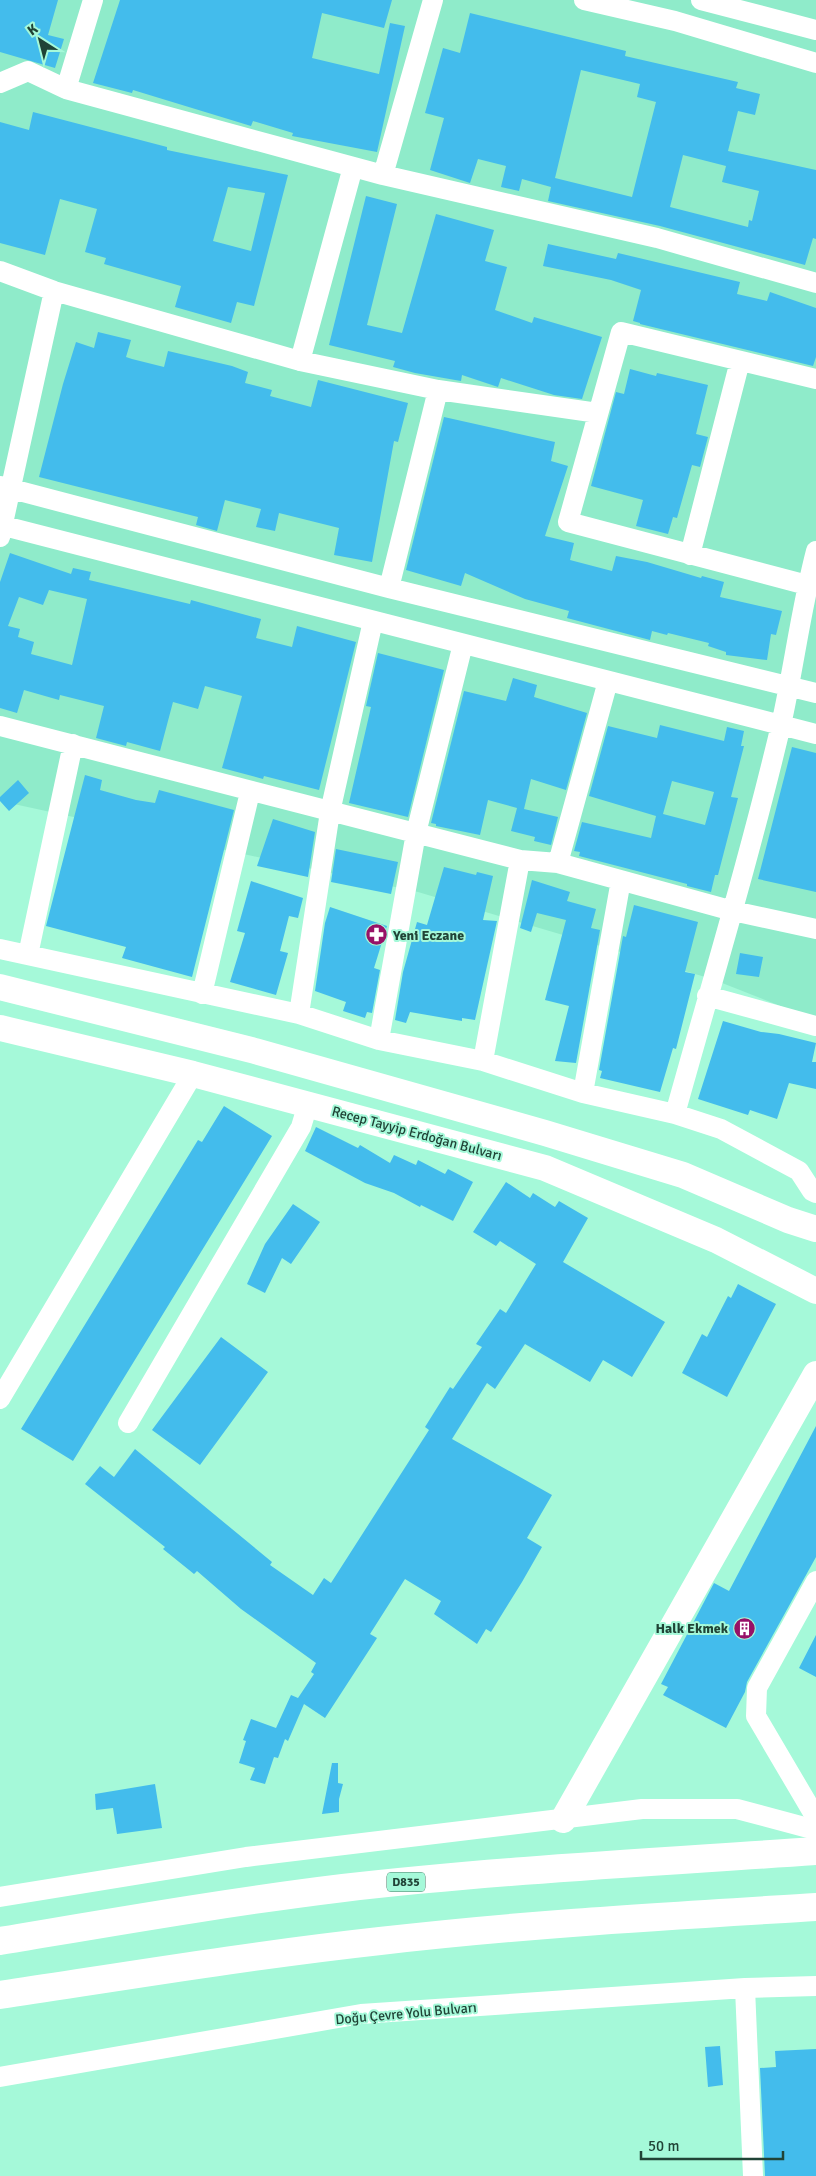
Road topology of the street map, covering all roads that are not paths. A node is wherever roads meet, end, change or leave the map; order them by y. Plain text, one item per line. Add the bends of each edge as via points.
1 (93, 0) edge
2 (433, 0) edge
3 (584, 0) edge
4 (701, 0) edge
5 (816, 30) edge
6 (816, 63) edge
7 (0, 83) edge
8 (66, 89) junction
9 (353, 167) junction
10 (383, 175) junction
11 (0, 271) edge
12 (816, 283) edge
13 (54, 291) junction
14 (300, 360) junction
15 (740, 361) junction
16 (816, 379) edge
17 (438, 390) junction
18 (598, 413) junction
19 (6, 487) edge
20 (1, 530) edge
21 (816, 551) edge
22 (690, 555) junction
23 (807, 586) junction
24 (389, 588) junction
25 (373, 621) junction
26 (463, 644) junction
27 (608, 681) junction
28 (789, 686) junction
29 (816, 693) edge
30 (781, 724) junction
31 (0, 726) edge
32 (816, 734) edge
33 (73, 744) junction
34 (250, 792) junction
35 (330, 812) junction
36 (416, 833) junction
37 (520, 860) junction
38 (558, 863) junction
39 (621, 880) junction
40 (733, 911) junction
41 (816, 929) edge
42 (0, 949) edge
43 (28, 955) junction
44 (0, 987) edge
45 (202, 994) junction
46 (708, 996) junction
47 (299, 1014) junction
48 (816, 1026) edge
49 (0, 1028) edge
50 (379, 1040) junction
51 (484, 1061) junction
52 (193, 1074) junction
53 (583, 1093) junction
54 (308, 1104) junction
55 (675, 1114) junction
56 (816, 1193) edge
57 (816, 1229) edge
58 (816, 1292) edge
59 (816, 1374) edge
60 (0, 1399) edge
61 (128, 1423) dead end
62 (816, 1581) edge
63 (816, 1818) edge
64 (563, 1820) junction
65 (816, 1830) edge
66 (816, 1852) edge
67 (0, 1897) edge
68 (816, 1907) edge
69 (0, 1941) edge
70 (816, 1986) edge
71 (745, 1988) junction
72 (0, 1995) edge
73 (0, 2077) edge
74 (753, 2176) edge

1 - 8 street
2 - 10 street
3 - 6 street via 675,21
4 - 5 street
7 - 8 street via 28,71
8 - 9 street
9 - 10 street
9 - 14 street
10 - 12 street via 657,238
11 - 13 street
13 - 14 street
13 - 19 street
14 - 17 street
15 - 16 street
15 - 18 street via 620,332
15 - 22 street
17 - 18 street
17 - 24 street
18 - 22 street via 568,522
19 - 20 street
19 - 24 street
20 - 25 street
21 - 23 street
22 - 23 street
23 - 28 street
24 - 28 street
25 - 26 street
25 - 35 street
26 - 27 street
26 - 36 street
27 - 30 street
27 - 38 street
28 - 29 street
28 - 30 street
30 - 32 street
30 - 40 street
31 - 33 street
33 - 34 street
33 - 43 street
34 - 35 street
34 - 45 street
35 - 36 street
35 - 47 street
36 - 37 street
36 - 50 street
37 - 38 street
37 - 51 street
38 - 39 street
39 - 40 street
39 - 53 street
40 - 41 street
40 - 46 street
42 - 43 street
43 - 45 street
44 - 57 main road via 255,1051 545,1133 683,1175
45 - 47 street
46 - 48 street
46 - 55 street
47 - 50 street
49 - 52 main road, Recep Tayyip Erdoğan Bulvarı
50 - 51 street
51 - 53 street
52 - 54 main road, Recep Tayyip Erdoğan Bulvarı
52 - 60 street
53 - 55 street
54 - 58 main road, Recep Tayyip Erdoğan Bulvarı via 545,1168 716,1240
54 - 61 street via 301,1127
55 - 56 street via 721,1129 799,1171
59 - 64 main road
62 - 63 street via 757,1688 756,1716
64 - 65 street via 642,1809 737,1808
64 - 67 street via 246,1857
66 - 69 highway, D835 via 598,1865 344,1888 202,1907
68 - 72 highway via 381,1940
70 - 71 street, Doğu Çevre Yolu Bulvarı
71 - 73 street, Doğu Çevre Yolu Bulvarı via 361,2014
71 - 74 street

